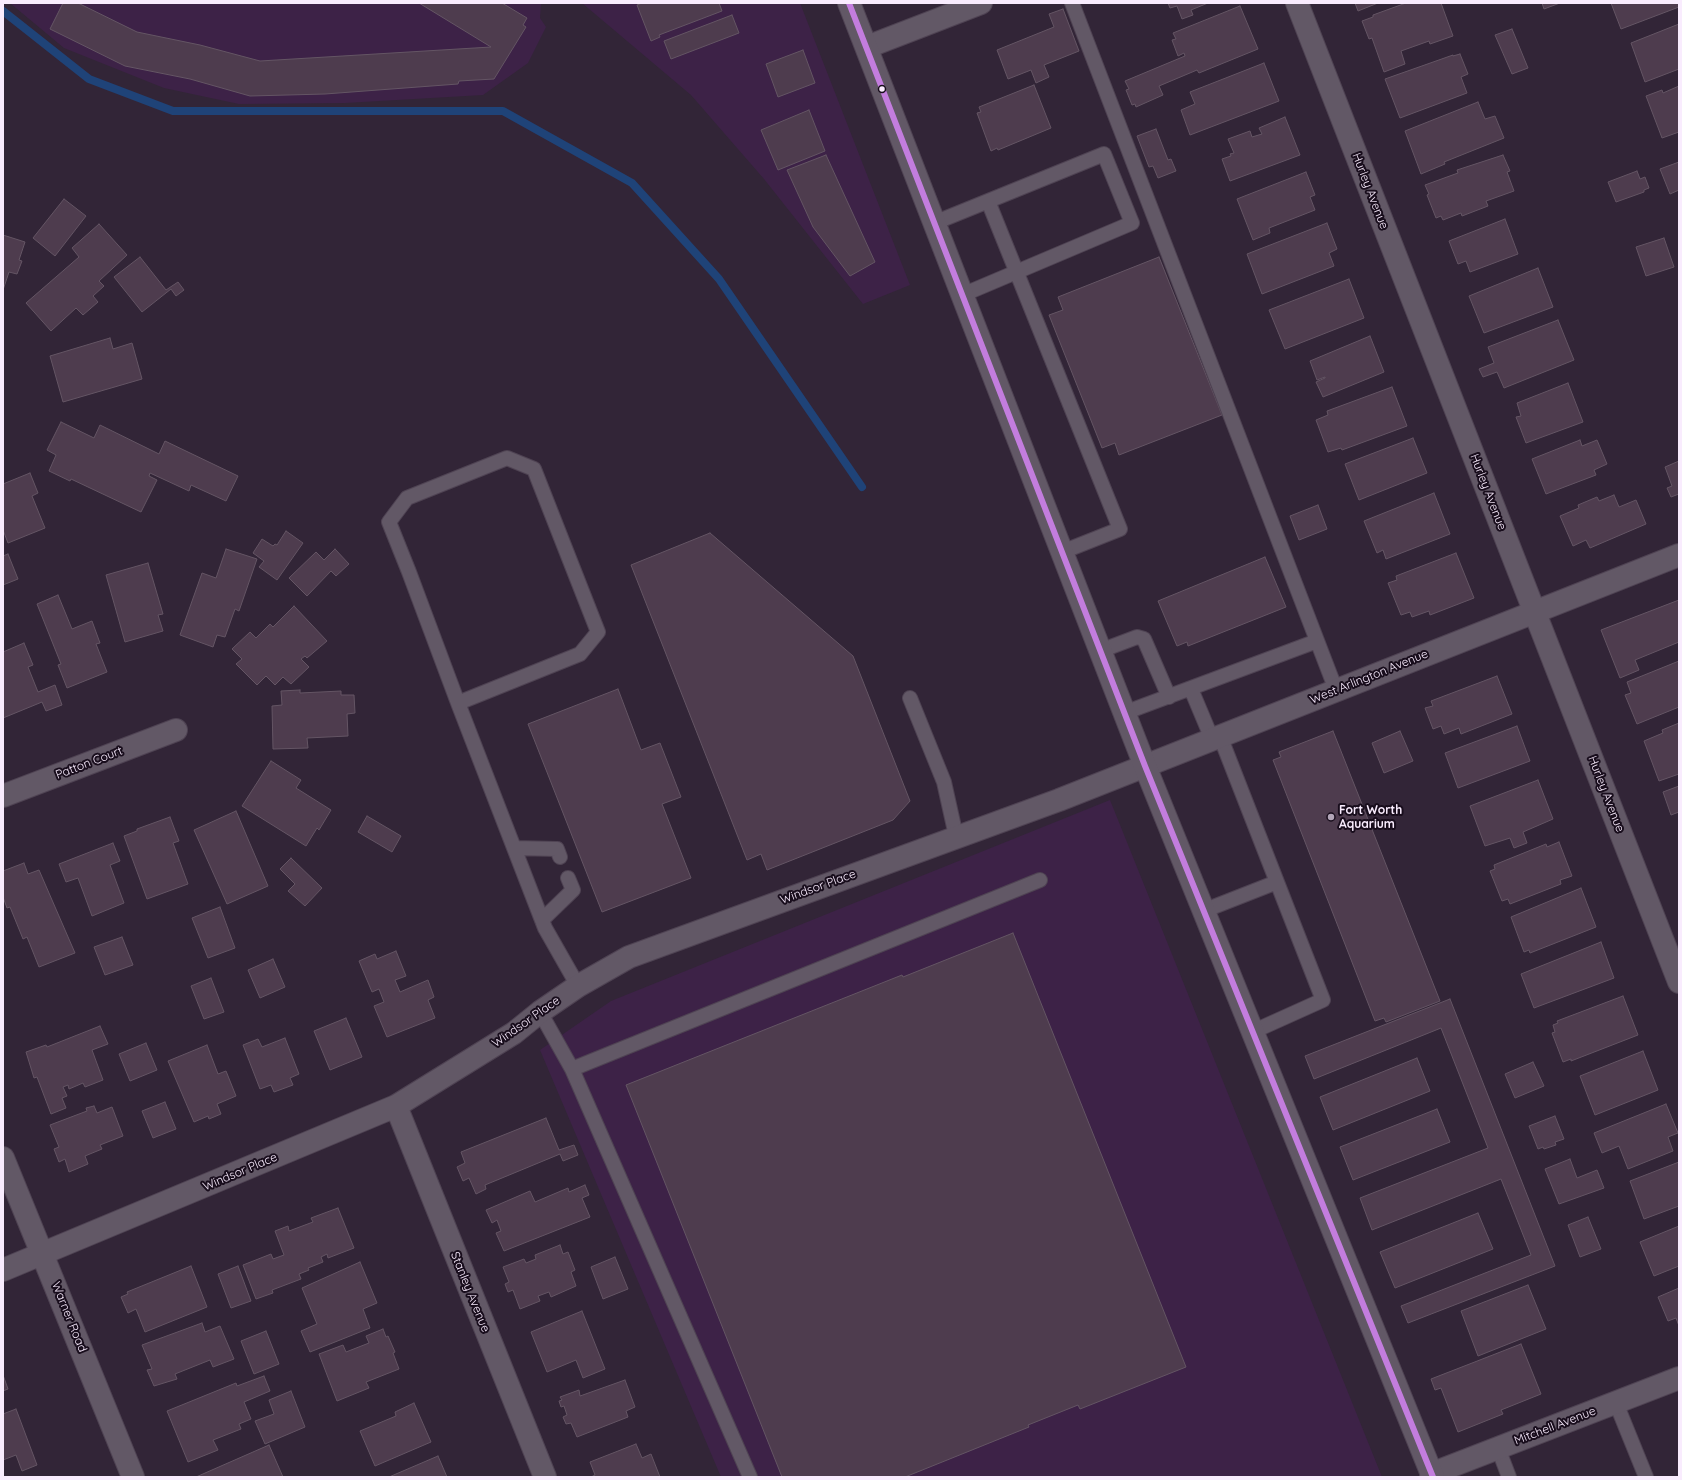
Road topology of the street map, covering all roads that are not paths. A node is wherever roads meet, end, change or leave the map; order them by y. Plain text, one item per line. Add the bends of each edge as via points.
1 (849, 3) edge
2 (981, 3) edge
3 (1072, 3) edge
4 (1297, 3) edge
5 (867, 48) junction
6 (988, 201) junction
7 (934, 223) junction
8 (1017, 272) junction
9 (962, 295) junction
10 (1062, 552) junction
11 (1679, 555) edge
12 (1535, 612) junction
13 (1317, 642) junction
14 (1100, 651) junction
15 (1191, 689) junction
16 (1336, 690) junction
17 (1169, 697) junction
18 (910, 698) dead end
19 (458, 703) junction
20 (1124, 714) junction
21 (176, 730) dead end
22 (1216, 738) junction
23 (1144, 766) junction
24 (3, 796) edge
25 (1059, 800) joint
26 (956, 836) junction
27 (514, 848) junction
28 (560, 857) dead end
29 (568, 878) dead end
30 (1040, 880) dead end
31 (1277, 882) junction
32 (1203, 911) junction
33 (542, 920) junction
34 (1679, 982) edge
35 (578, 986) junction
36 (540, 1012) junction
37 (1252, 1032) junction
38 (572, 1069) junction
39 (396, 1106) junction
40 (3, 1158) edge
41 (43, 1254) junction
42 (3, 1270) edge
43 (1679, 1378) edge
44 (1616, 1402) junction
45 (1498, 1448) junction
46 (1432, 1476) edge
47 (133, 1477) edge
48 (545, 1477) edge
49 (750, 1477) edge
50 (1510, 1477) edge
51 (1646, 1477) edge

1 - 5 street
2 - 5 street
3 - 13 lane
4 - 12 street, Hurley Avenue
5 - 7 street
6 - 7 lane
6 - 8 lane
6 - 8 lane via 1104,154 1132,223
7 - 9 street
8 - 9 lane
8 - 10 lane via 1120,529
9 - 10 street
10 - 14 street
11 - 12 street, West Arlington Avenue
12 - 16 street, West Arlington Avenue
12 - 34 street, Hurley Avenue
13 - 15 lane
13 - 16 lane
14 - 17 lane via 1137,637 1144,639
14 - 20 street
15 - 17 lane
15 - 22 lane
16 - 22 street, West Arlington Avenue
17 - 20 lane
18 - 26 lane via 944,782
19 - 19 lane via 389,522 407,498 507,458 534,469 598,632 580,654
19 - 27 lane
20 - 23 street
21 - 24 street, Patton Court
22 - 23 street, West Arlington Avenue
22 - 31 lane
23 - 25 street, West Arlington Avenue
23 - 32 street
25 - 26 street, Windsor Place
26 - 35 street, Windsor Place via 629,957
27 - 28 lane via 556,849
27 - 33 lane
29 - 33 lane via 573,890
30 - 38 lane
31 - 32 lane
31 - 37 lane via 1323,1000
32 - 37 street
33 - 35 lane
35 - 36 street, Windsor Place
36 - 38 lane
36 - 39 street, Windsor Place via 514,1033
37 - 46 street
38 - 49 lane
39 - 41 street, Windsor Place
39 - 48 street, Stanley Avenue
40 - 41 street, Warner Road
41 - 42 street, Windsor Place
41 - 47 street, Warner Road
43 - 44 street, Mitchell Avenue
44 - 45 street, Mitchell Avenue
44 - 51 lane
45 - 46 street, Mitchell Avenue
45 - 50 lane

